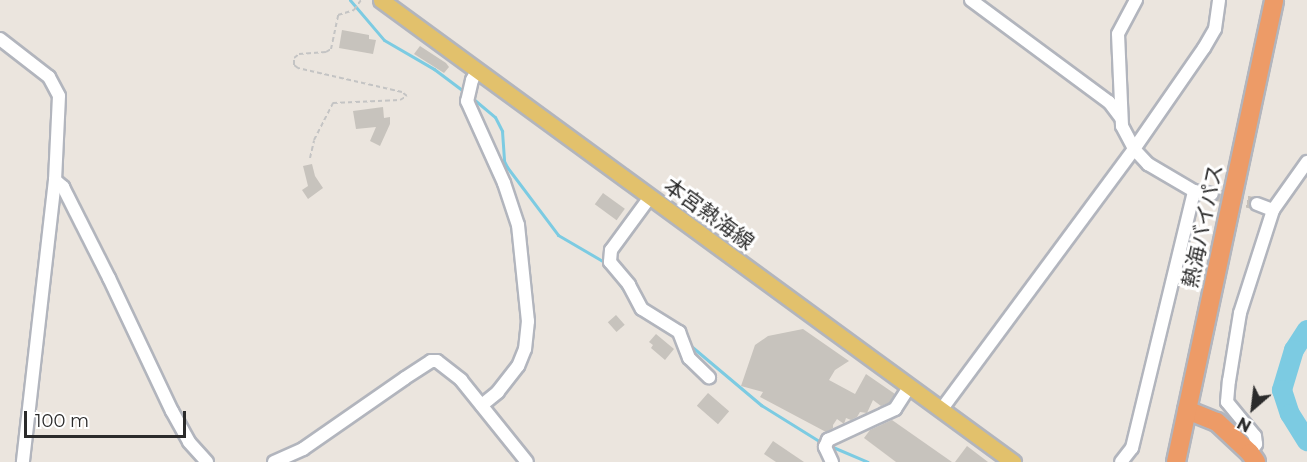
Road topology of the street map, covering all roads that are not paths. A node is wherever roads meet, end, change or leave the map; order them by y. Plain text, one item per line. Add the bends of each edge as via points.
1 (381, 0) edge
2 (971, 0) edge
3 (1136, 0) edge
4 (1219, 0) edge
5 (1274, 0) edge
6 (0, 39) edge
7 (477, 70) junction
8 (1121, 118) junction
9 (1134, 149) junction
10 (1307, 162) edge
11 (55, 180) junction
12 (1194, 191) junction
13 (1212, 194) tunnel mouth
14 (650, 197) junction
15 (1257, 204) tunnel mouth
16 (1273, 210) junction
17 (709, 377) dead end
18 (910, 386) junction
19 (482, 405) junction
20 (941, 410) junction
21 (1187, 410) junction
22 (1253, 458) edge
23 (23, 462) edge
24 (207, 462) edge
25 (274, 462) edge
26 (527, 462) edge
27 (832, 462) edge
28 (1013, 462) edge
29 (1121, 462) edge
30 (1176, 462) edge

1 - 7 main road, 本宮熱海線
2 - 8 street via 1108,102
3 - 8 street via 1118,34
4 - 9 street via 1215,29
5 - 21 highway, 熱海バイパス
6 - 11 street via 42,70 58,91
7 - 14 main road, 本宮熱海線
7 - 19 street via 467,101 504,183 518,225 528,321 525,349 518,366
8 - 9 street
9 - 12 street via 1148,164
9 - 20 street
10 - 16 street
11 - 23 street
11 - 24 street via 67,194 172,411 189,442
12 - 13 street
12 - 29 street via 1132,448
14 - 17 street via 611,250 610,262 642,309 679,332 689,358
14 - 18 main road, 本宮熱海線
15 - 16 street
16 - 22 street via 1240,313 1227,402 1255,436
18 - 20 main road, 本宮熱海線
18 - 27 street via 895,409 828,440 825,447
19 - 25 street via 449,369 431,361 303,449
19 - 26 street
20 - 28 main road, 本宮熱海線
21 - 22 highway via 1216,422
21 - 30 highway, 熱海バイパス

